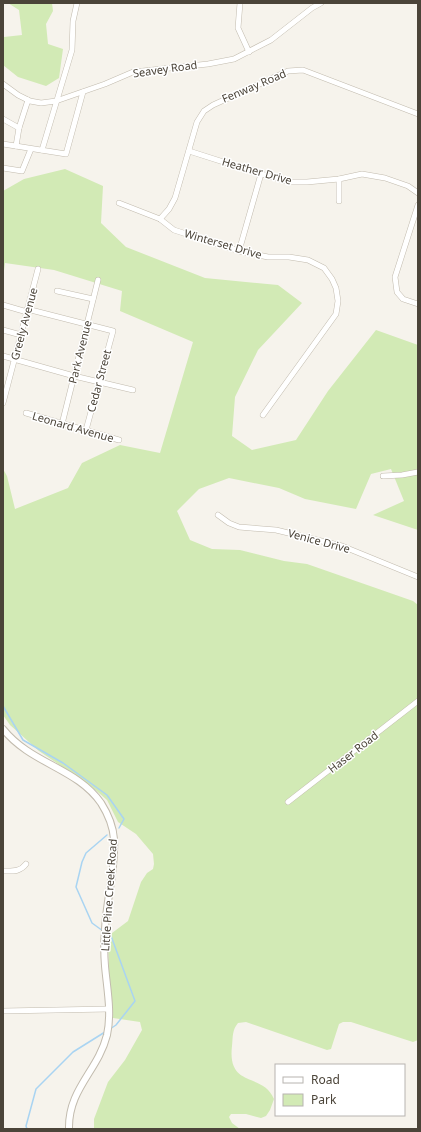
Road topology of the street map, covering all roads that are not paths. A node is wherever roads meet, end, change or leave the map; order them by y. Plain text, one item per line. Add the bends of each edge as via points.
1 (77, 3) edge
2 (240, 3) edge
3 (321, 3) edge
4 (249, 52) junction
5 (3, 84) edge
6 (83, 92) junction
7 (28, 100) junction
8 (56, 101) junction
9 (418, 114) edge
10 (3, 120) edge
11 (19, 128) junction
12 (3, 144) edge
13 (16, 146) junction
14 (31, 149) junction
15 (42, 150) junction
16 (189, 151) junction
17 (3, 168) edge
18 (261, 174) junction
19 (339, 179) junction
20 (418, 193) edge
21 (339, 201) dead end
22 (119, 203) dead end
23 (418, 205) edge
24 (160, 219) junction
25 (240, 251) junction
26 (38, 269) dead end
27 (98, 280) dead end
28 (57, 291) dead end
29 (93, 300) junction
30 (418, 304) edge
31 (3, 305) edge
32 (27, 311) junction
33 (87, 324) junction
34 (3, 330) edge
35 (21, 335) junction
36 (3, 356) edge
37 (14, 359) junction
38 (74, 376) junction
39 (99, 382) junction
40 (133, 390) dead end
41 (3, 402) edge
42 (26, 413) dead end
43 (262, 415) dead end
44 (62, 424) junction
45 (86, 430) junction
46 (119, 440) dead end
47 (418, 472) edge
48 (383, 476) dead end
49 (218, 515) dead end
50 (418, 577) edge
51 (418, 701) edge
52 (3, 729) edge
53 (288, 802) dead end
54 (26, 864) dead end
55 (3, 871) edge
56 (109, 1009) junction
57 (3, 1011) edge
58 (69, 1129) edge

1 - 8 street via 73,21 72,50
2 - 4 street via 238,28
3 - 4 street, Seavey Road via 271,40
4 - 6 street, Seavey Road via 234,59 208,64 133,72
5 - 7 street, Seavey Road
6 - 8 street, Seavey Road
6 - 15 street via 66,154
7 - 8 street, Seavey Road via 41,103
7 - 11 street
8 - 15 street
9 - 16 street, Fenway Road via 303,70 288,71 212,104 197,122
10 - 11 street
11 - 13 street
12 - 13 street
13 - 14 street
14 - 15 street
14 - 17 street via 22,171
16 - 18 street, Heather Drive
16 - 24 street, Fenway Road via 175,198
18 - 19 street, Heather Drive via 291,182
18 - 25 street
19 - 20 street, Heather Drive via 362,174 385,178 408,186
19 - 21 street
22 - 24 street, Winterset Drive
23 - 30 street via 395,277 397,292 403,299
24 - 25 street, Winterset Drive via 174,230
25 - 43 street, Winterset Drive via 268,257 308,260 324,268 336,288 338,301 336,314
26 - 32 street, Greely Avenue
27 - 29 street, Park Avenue
28 - 29 street
29 - 33 street, Park Avenue
31 - 32 street
32 - 33 street
32 - 35 street, Greely Avenue
33 - 38 street, Park Avenue
33 - 39 street, Cedar Street via 113,331
34 - 35 street
35 - 37 street, Greely Avenue
36 - 37 street
37 - 38 street
37 - 41 street, Greely Avenue
38 - 39 street
38 - 44 street, Park Avenue
39 - 40 street
39 - 45 street, Cedar Street
42 - 44 street, Leonard Avenue
44 - 45 street, Leonard Avenue
45 - 46 street, Leonard Avenue
47 - 48 street
49 - 50 street, Venice Drive via 229,524 239,527 276,530 342,546
51 - 53 street, Haser Road
52 - 56 street, Little Pine Creek Road via 26,751 82,783 96,795 106,812 113,831 114,849 105,928
54 - 55 street via 22,869
56 - 57 street
56 - 58 street, Little Pine Creek Road via 107,1035 74,1099

